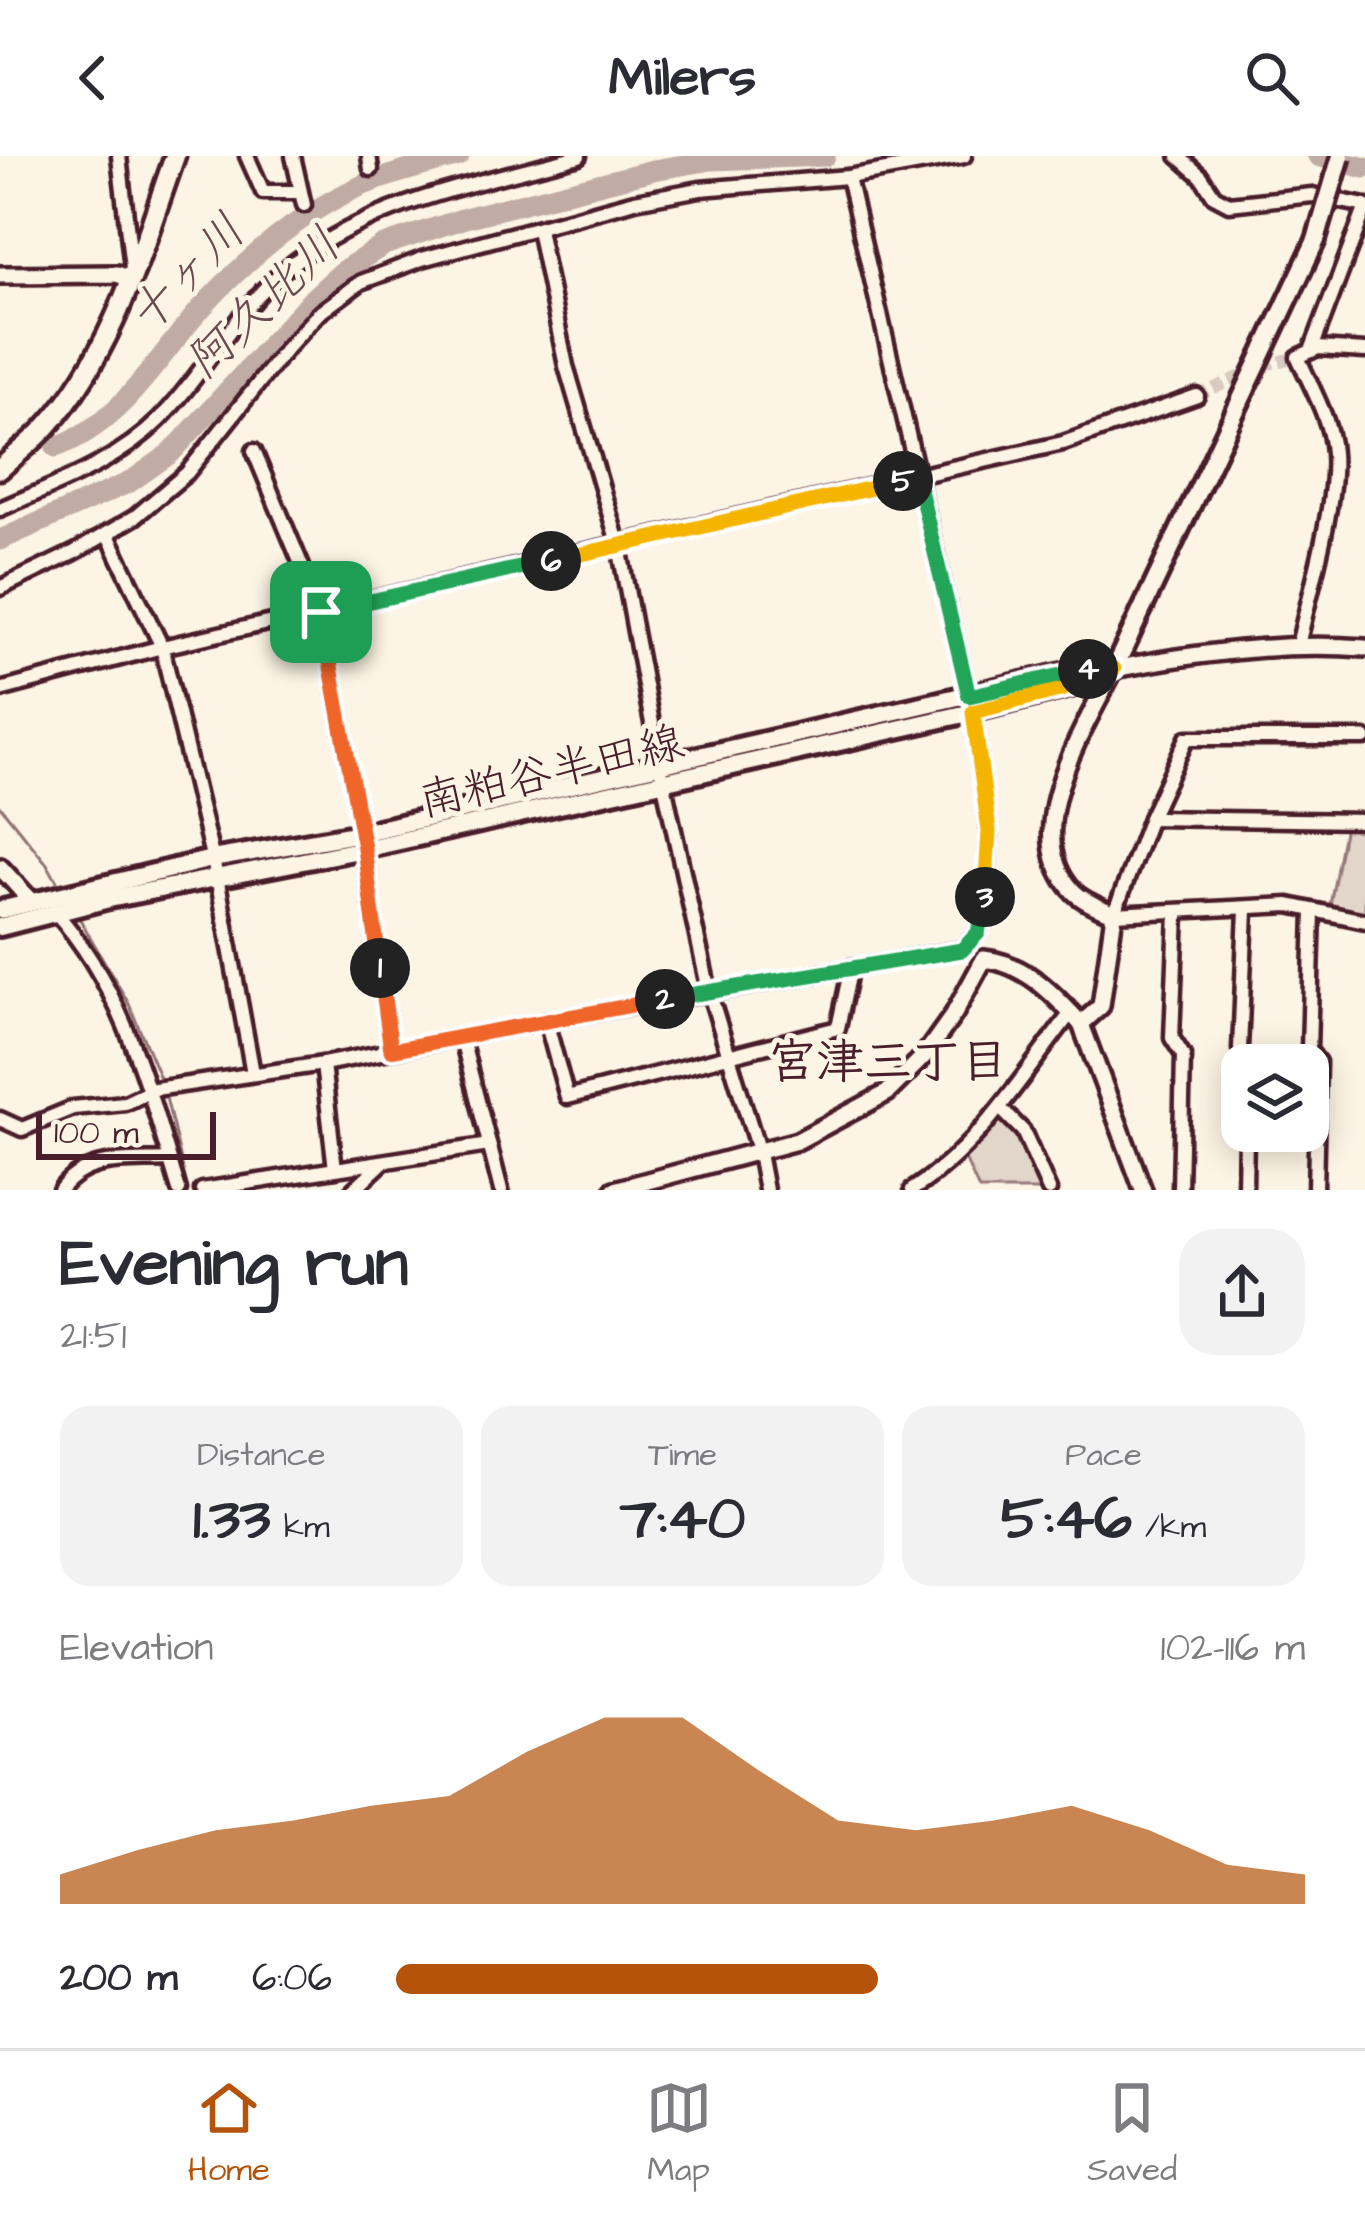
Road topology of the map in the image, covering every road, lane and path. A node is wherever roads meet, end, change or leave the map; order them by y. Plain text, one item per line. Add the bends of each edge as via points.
1 (119, 156) edge
2 (175, 156) edge
3 (248, 156) edge
4 (293, 156) edge
5 (579, 156) edge
6 (964, 156) edge
7 (1178, 156) edge
8 (1341, 156) edge
9 (848, 177) junction
10 (1365, 207) edge
11 (538, 229) junction
12 (0, 275) edge
13 (131, 276) junction
14 (1311, 351) junction
15 (1365, 351) edge
16 (1197, 396) tunnel mouth
17 (254, 451) dead end
18 (0, 469) edge
19 (917, 477) junction
20 (0, 508) edge
21 (107, 533) junction
22 (619, 546) junction
23 (0, 588) edge
24 (321, 612) junction
25 (1298, 646) junction
26 (162, 647) junction
27 (1365, 648) edge
28 (1114, 669) junction
29 (0, 690) edge
30 (971, 704) junction
31 (1365, 738) edge
32 (662, 773) junction
33 (1150, 818) junction
34 (1365, 821) edge
35 (363, 841) junction
36 (0, 867) edge
37 (215, 868) junction
38 (44, 904) junction
39 (0, 910) edge
40 (1246, 910) junction
41 (1313, 911) junction
42 (1177, 913) junction
43 (1114, 914) junction
44 (1365, 921) edge
45 (0, 927) edge
46 (851, 967) junction
47 (709, 992) junction
48 (1076, 1018) junction
49 (546, 1021) junction
50 (462, 1039) junction
51 (1240, 1044) edge
52 (391, 1050) junction
53 (729, 1055) junction
54 (323, 1064) junction
55 (254, 1072) junction
56 (153, 1090) junction
57 (1001, 1109) junction
58 (0, 1119) edge
59 (489, 1145) junction
60 (1246, 1152) edge
61 (759, 1153) junction
62 (169, 1160) junction
63 (382, 1163) junction
64 (335, 1169) junction
65 (60, 1190) edge
66 (178, 1190) edge
67 (202, 1190) edge
68 (353, 1190) edge
69 (501, 1190) edge
70 (614, 1190) edge
71 (766, 1190) edge
72 (912, 1190) edge
73 (1049, 1190) edge
74 (1143, 1190) edge
75 (1180, 1190) edge
76 (1245, 1190) edge
77 (1315, 1190) edge

1 - 13 street
2 - 13 main road
3 - 4 street via 263,192 302,198
5 - 20 street via 396,206 342,231 293,262 124,451
6 - 9 street
7 - 10 street via 1229,205 1312,195
8 - 28 main road, bridge via 1316,240
9 - 11 street via 700,189
9 - 19 street
10 - 14 street
11 - 21 street via 422,259 343,293 285,350 187,473
11 - 22 street via 566,366
12 - 13 street
13 - 18 main road via 85,376 46,428
14 - 15 street
14 - 25 street via 1298,357 1333,453
16 - 19 street via 1063,443
17 - 24 street
19 - 22 street
19 - 30 street
21 - 23 street
21 - 26 street
22 - 24 street
22 - 32 street
24 - 26 street
24 - 35 street
25 - 27 street
25 - 28 street
26 - 29 street
26 - 37 street
28 - 30 main road, 南粕谷半田線 via 1080,669
28 - 43 street via 1056,792 1052,844 1059,874 1077,896
30 - 32 main road, 南粕谷半田線
30 - 46 street via 989,831 978,933 962,950
31 - 33 street via 1187,738
32 - 35 main road, 南粕谷半田線
32 - 47 street
33 - 34 street
33 - 43 street
35 - 37 main road, 南粕谷半田線
35 - 52 street
36 - 38 street
37 - 38 main road, 南粕谷半田線
37 - 55 street
38 - 39 main road, 南粕谷半田線
38 - 45 main road, 南粕谷半田線
38 - 56 street via 87,952
40 - 41 street
40 - 42 street
40 - 51 street
41 - 44 street
41 - 77 street
42 - 43 street
42 - 75 street via 1172,1038 1183,1055
43 - 48 street via 1101,1006
46 - 47 street
46 - 53 street via 838,1028
47 - 49 street
47 - 53 street
48 - 57 street
48 - 61 street via 1028,974 984,959 924,1057 887,1093
48 - 74 street
49 - 50 street
49 - 53 street via 567,1096
50 - 52 street
50 - 59 street
52 - 54 street
53 - 61 street
54 - 55 street
54 - 64 street
55 - 56 street
56 - 58 street via 22,1129
56 - 62 street
57 - 72 street
57 - 73 street via 1023,1131
59 - 63 street
59 - 69 street
60 - 76 street
61 - 70 street
61 - 71 street
62 - 65 street via 91,1165
62 - 66 street
63 - 64 street
63 - 68 street
64 - 67 street

